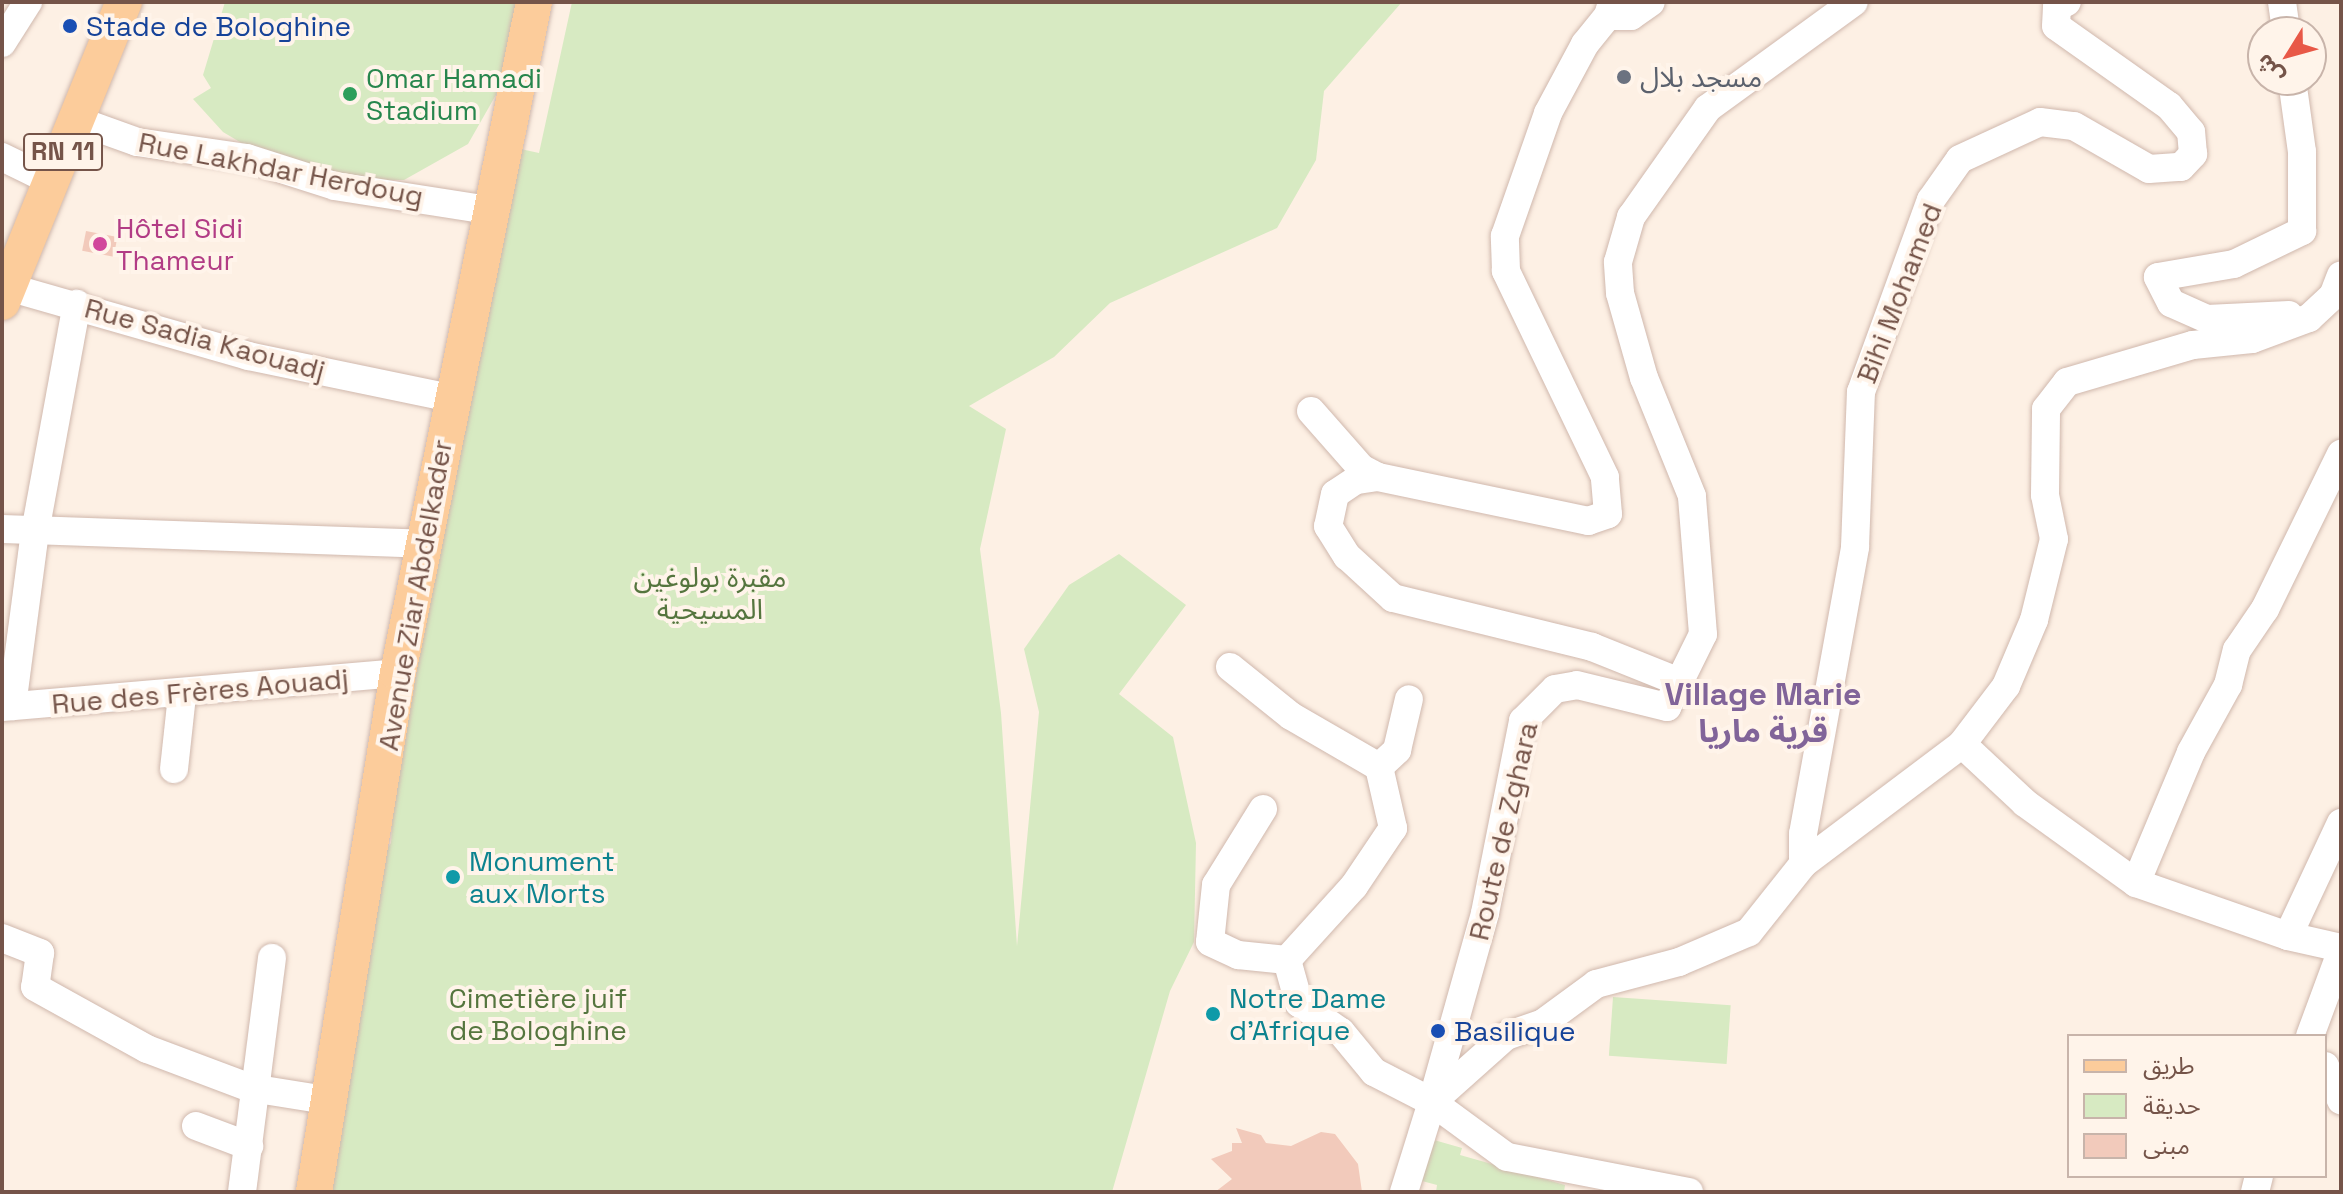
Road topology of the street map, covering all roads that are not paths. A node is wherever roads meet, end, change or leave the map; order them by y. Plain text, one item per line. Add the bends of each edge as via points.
1 (28, 2) edge
2 (124, 2) edge
3 (534, 2) edge
4 (1651, 2) edge
5 (1854, 2) edge
6 (2067, 2) edge
7 (1610, 9) edge
8 (2, 43) edge
9 (2294, 96) edge
10 (76, 120) junction
11 (2, 157) edge
12 (51, 181) junction
13 (488, 210) junction
14 (2337, 285) edge
15 (5, 295) edge
16 (77, 304) junction
17 (450, 398) junction
18 (1311, 411) dead end
19 (2341, 454) edge
20 (1378, 477) junction
21 (2, 529) edge
22 (35, 532) junction
23 (424, 544) junction
24 (1230, 667) dead end
25 (398, 673) junction
26 (1682, 683) junction
27 (182, 695) junction
28 (1409, 699) dead end
29 (7, 706) edge
30 (1962, 744) junction
31 (1379, 767) junction
32 (174, 769) dead end
33 (1263, 809) dead end
34 (2341, 823) edge
35 (1803, 864) junction
36 (2136, 883) junction
37 (2288, 936) junction
38 (2, 938) edge
39 (2341, 950) edge
40 (272, 958) dead end
41 (1287, 960) junction
42 (2311, 1034) edge
43 (251, 1088) junction
44 (326, 1100) junction
45 (1439, 1110) junction
46 (196, 1126) dead end
47 (249, 1146) junction
48 (242, 1192) edge
49 (314, 1192) edge
50 (1404, 1192) edge
51 (1689, 1192) edge

1 - 8 street
2 - 10 main road, RN 11
3 - 13 main road, Avenue Ziar Abdelkader
4 - 7 street via 1631,16
5 - 26 street via 1708,108 1631,217 1618,262 1631,336 1692,496 1703,634
6 - 35 street, Bihi Mohamed via 2057,7 2056,26 2118,63 2169,106 2191,132 2193,154 2181,167 2149,169 2074,126 2040,122 1960,159 1931,200 1861,392 1855,547 1803,834
7 - 20 street via 1548,113 1505,236 1506,271 1605,477 1608,514 1588,521
9 - 14 street via 2302,152 2302,231 2234,264 2158,277 2171,303 2207,319 2284,317
10 - 12 main road, RN 11
10 - 13 street, Rue Lakhdar Herdoug via 137,142 247,158 335,186
11 - 12 street
12 - 15 main road, RN 11
13 - 17 main road, Avenue Ziar Abdelkader
14 - 30 street via 2309,318 2252,339 2193,345 2067,382 2046,409 2045,495 2054,539 2034,620 2006,686
15 - 16 street, Rue Sadia Kaouadj
16 - 17 street, Rue Sadia Kaouadj via 248,356
16 - 22 street
17 - 23 main road, Avenue Ziar Abdelkader
18 - 20 street via 1361,468
19 - 36 street via 2265,609 2237,650 2228,685 2191,752
20 - 26 street via 1356,480 1335,494 1328,526 1347,556 1393,598 1592,647
21 - 22 street
22 - 23 street
22 - 29 street
23 - 25 main road, Avenue Ziar Abdelkader
24 - 31 street via 1291,716
25 - 27 street, Rue des Frères Aouadj
25 - 44 main road, Avenue Ziar Abdelkader
26 - 45 street, Route de Zghara via 1667,707 1654,708 1577,685 1555,689 1523,721
27 - 29 street, Rue des Frères Aouadj
27 - 32 street
28 - 31 street via 1397,750
30 - 35 street
30 - 36 street via 2025,803
31 - 41 street via 1393,828 1354,886
33 - 41 street via 1216,885 1210,942 1238,955
34 - 37 street
35 - 45 street via 1749,932 1679,962 1596,984 1543,1023 1506,1036
36 - 37 street
37 - 39 street
38 - 43 street via 40,953 35,987 147,1049
39 - 42 street
40 - 43 street
41 - 45 street via 1299,1003 1341,1032 1374,1072
43 - 44 street
43 - 47 street
44 - 49 main road, Avenue Ziar Abdelkader
45 - 50 street
45 - 51 street via 1507,1157
46 - 47 street
47 - 48 street

